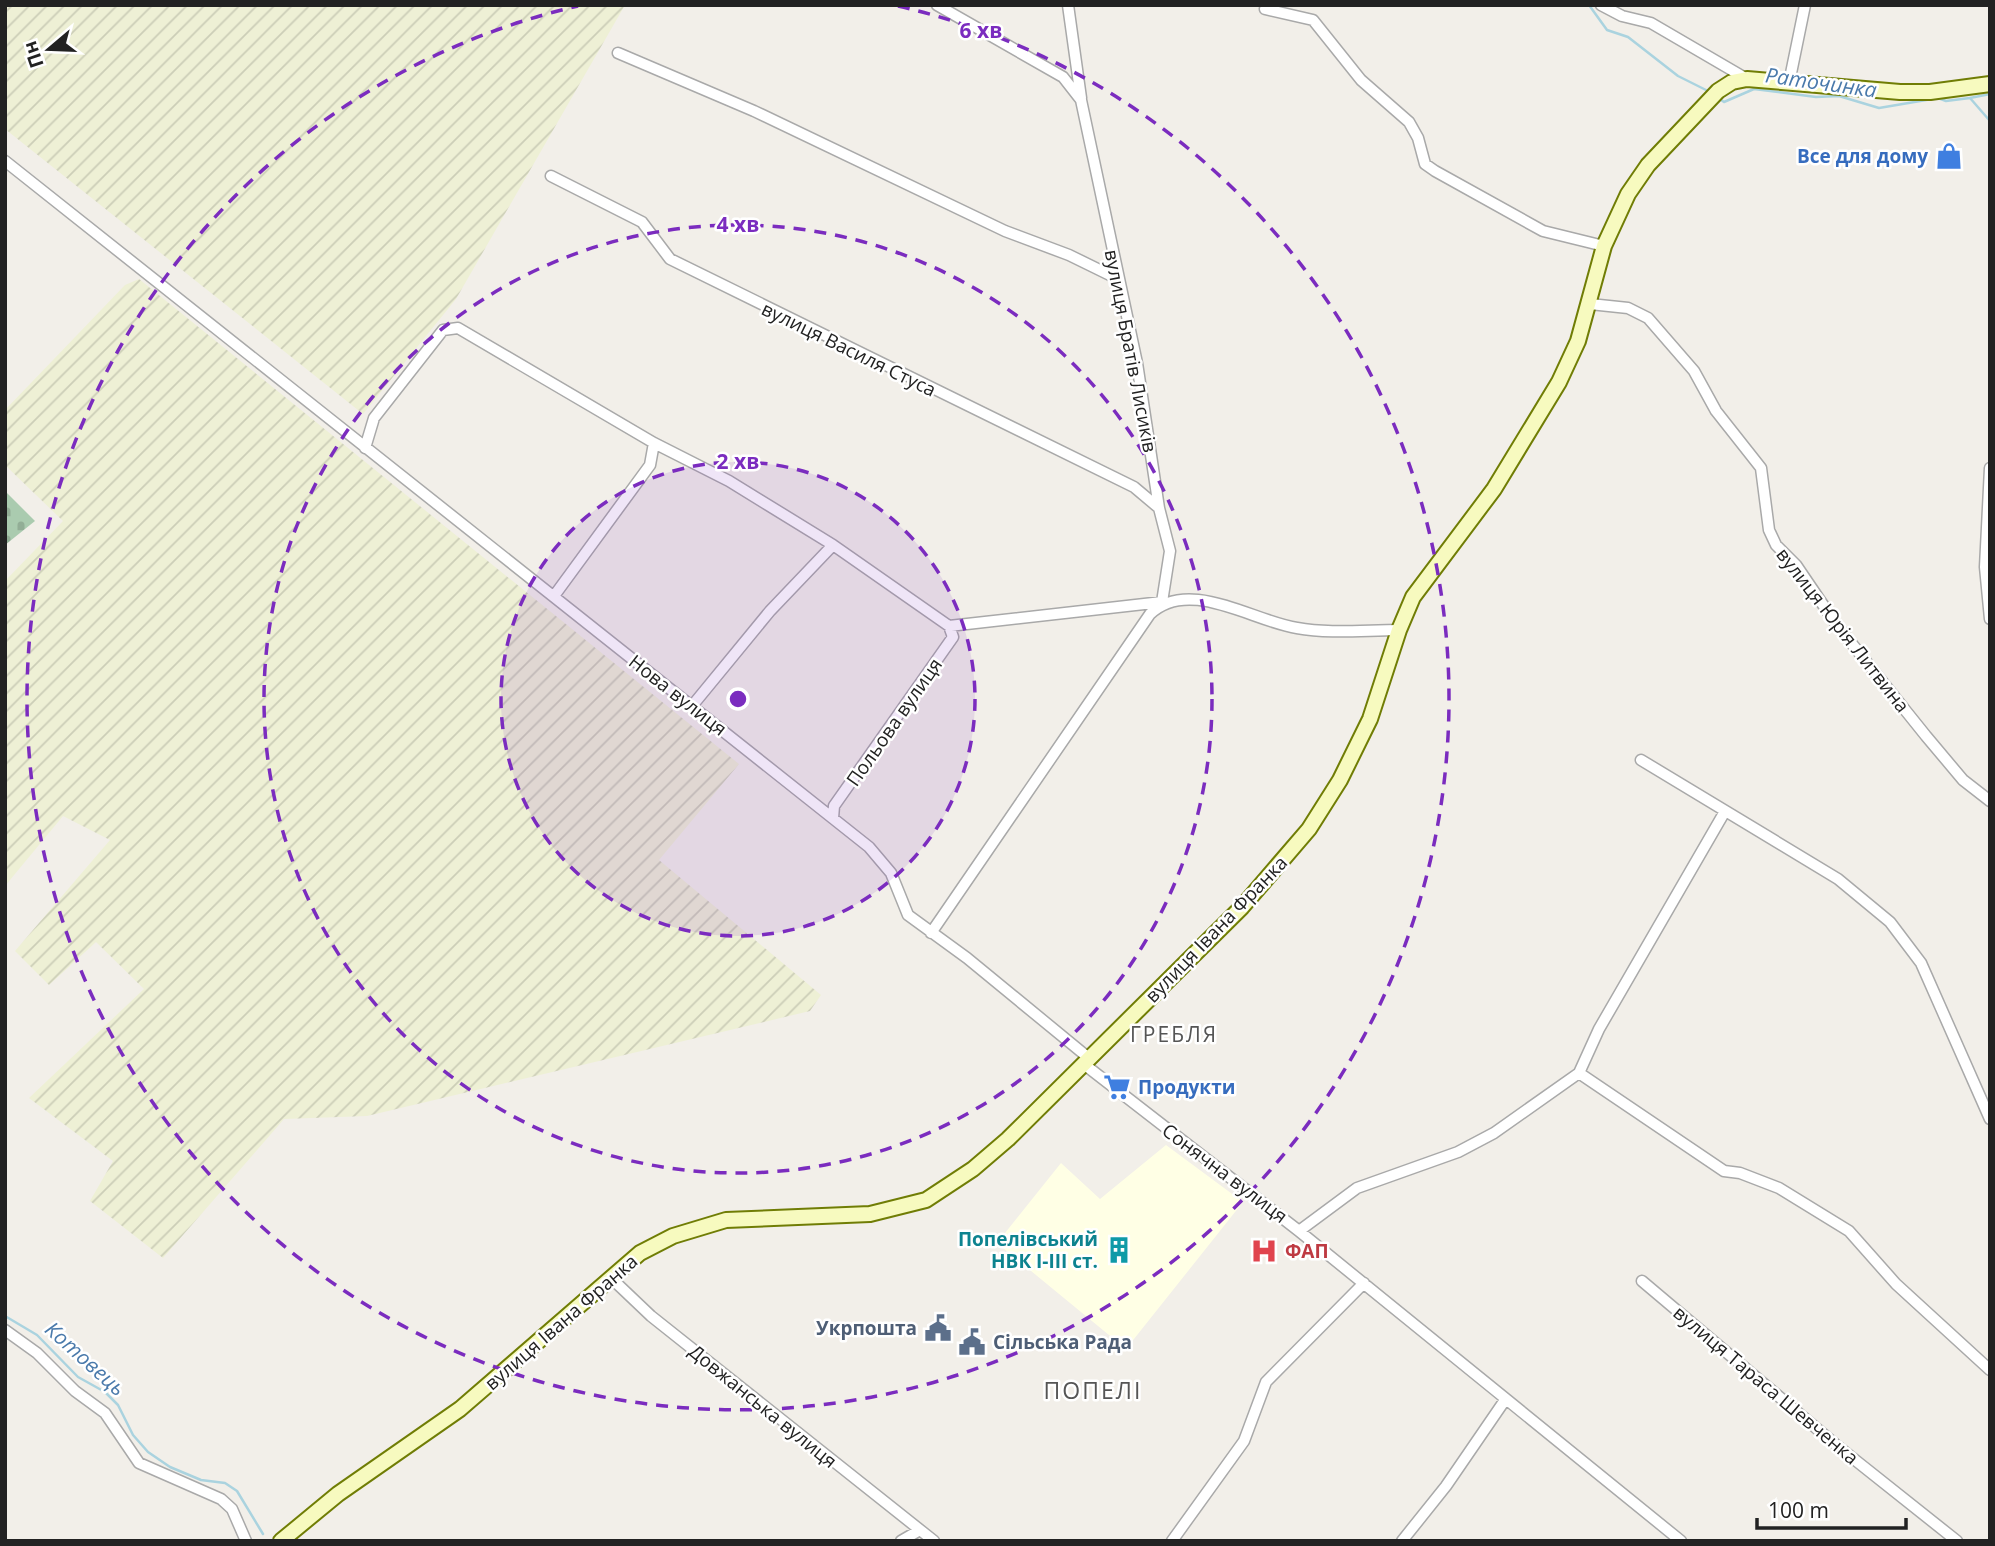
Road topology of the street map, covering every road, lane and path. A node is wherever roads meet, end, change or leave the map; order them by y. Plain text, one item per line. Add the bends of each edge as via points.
1 (937, 5) edge
2 (1068, 5) edge
3 (1601, 5) edge
4 (1805, 5) edge
5 (1265, 9) dead end
6 (618, 53) dead end
7 (1747, 79) junction
8 (1789, 83) junction
9 (1990, 84) edge
10 (1081, 100) junction
11 (5, 161) edge
12 (551, 176) dead end
13 (1604, 246) junction
14 (1118, 279) junction
15 (1590, 304) junction
16 (654, 443) junction
17 (365, 448) junction
18 (1990, 468) edge
19 (1159, 508) junction
20 (833, 545) junction
21 (554, 596) junction
22 (1162, 602) junction
23 (1990, 619) edge
24 (949, 626) junction
25 (962, 626) junction
26 (1398, 630) junction
27 (953, 637) junction
28 (692, 706) junction
29 (1641, 760) dead end
30 (1990, 801) edge
31 (1724, 813) junction
32 (833, 818) junction
33 (931, 933) junction
34 (1088, 1062) junction
35 (1580, 1073) junction
36 (1989, 1101) edge
37 (1990, 1118) edge
38 (1299, 1231) junction
39 (611, 1277) junction
40 (1642, 1281) dead end
41 (1364, 1283) junction
42 (5, 1330) edge
43 (1990, 1370) edge
44 (1505, 1400) junction
45 (920, 1530) junction
46 (247, 1541) edge
47 (281, 1541) edge
48 (901, 1541) edge
49 (934, 1541) edge
50 (1172, 1541) edge
51 (1402, 1541) edge
52 (1681, 1541) edge
53 (1957, 1541) edge

1 - 10 street, вулиця Братів Лисиків via 1063,77
2 - 10 street, вулиця Братів Лисиків
3 - 7 street via 1651,23
4 - 8 street
5 - 13 street via 1313,20 1362,80 1409,122 1425,164 1434,172 1543,231
6 - 14 street
7 - 8 main road, вулиця Івана Франка
7 - 13 main road, вулиця Івана Франка via 1718,91 1648,165 1628,194
8 - 9 main road, вулиця Івана Франка via 1930,92
10 - 14 street, вулиця Братів Лисиків
11 - 17 street, Нова вулиця
12 - 19 street, вулиця Василя Стуса via 642,222 670,259 1134,487
13 - 15 main road, вулиця Івана Франка
14 - 19 street, вулиця Братів Лисиків via 1137,363
15 - 26 main road, вулиця Івана Франка via 1559,382 1514,459 1413,597
15 - 30 street, вулиця Юрія Литвина via 1628,309 1648,318 1695,370 1716,411 1760,468 1769,530 1776,545 1926,736 1963,780
16 - 17 street via 458,328 443,330 374,418
16 - 20 street via 729,481
16 - 21 street via 650,466
17 - 21 street, Нова вулиця
18 - 23 street via 1984,567
19 - 22 street, вулиця Братів Лисиків via 1170,551
20 - 24 street
20 - 28 street via 770,611
21 - 28 street, Нова вулиця
22 - 25 street
22 - 26 street via 1236,608 1294,628
22 - 33 street
24 - 25 street
24 - 27 street, Польова вулиця
25 - 27 street
26 - 34 main road, вулиця Івана Франка via 1370,719 1309,829 1242,907
27 - 32 street, Польова вулиця via 834,806
28 - 32 street, Нова вулиця
29 - 31 street
31 - 35 street via 1598,1029
31 - 37 street via 1838,879 1890,922 1921,963
32 - 33 street, Нова вулиця via 881,859 908,915
33 - 34 street, Нова вулиця via 967,958
34 - 38 street, Сонячна вулиця
34 - 39 main road, вулиця Івана Франка via 982,1161 926,1200 870,1214 726,1220 673,1236 640,1253
35 - 38 street via 1494,1133 1458,1152 1357,1188
35 - 43 street via 1724,1171 1779,1188 1849,1231 1896,1284
36 - 37 street
38 - 41 street, Сонячна вулиця
39 - 45 street, Довжанська вулиця via 651,1316
39 - 47 main road, вулиця Івана Франка via 460,1409 338,1494
40 - 53 street, вулиця Тараса Шевченка
41 - 44 street, Сонячна вулиця
41 - 50 street via 1266,1382 1244,1441
42 - 46 street via 105,1413 139,1463 221,1499 232,1509
44 - 51 street
44 - 52 street, Сонячна вулиця
45 - 48 street
45 - 49 street, Довжанська вулиця

